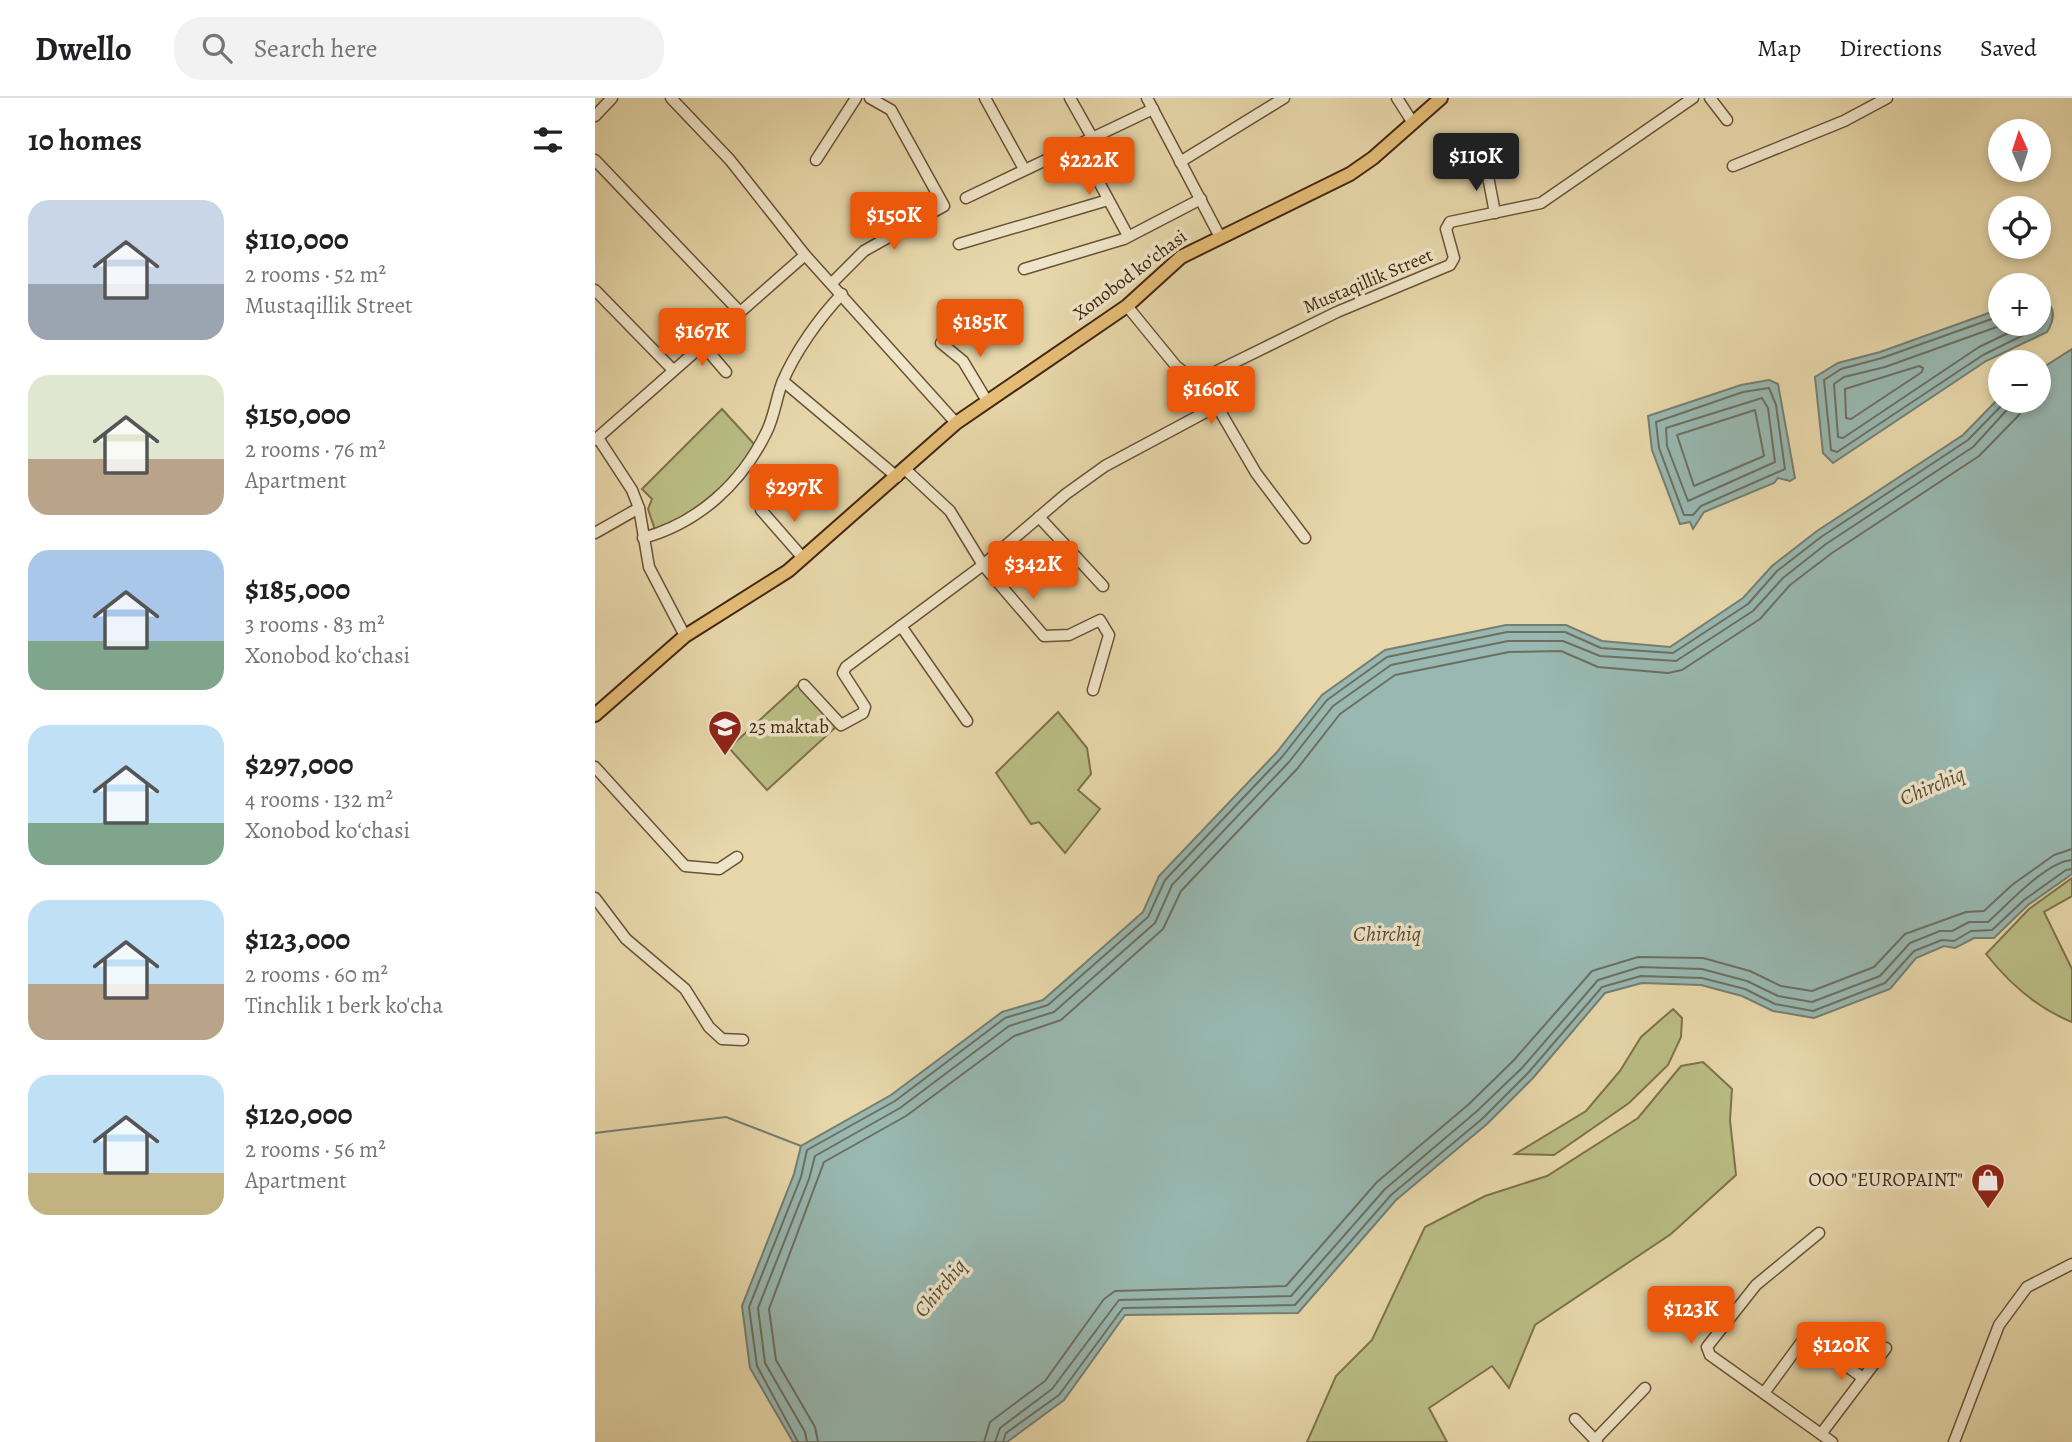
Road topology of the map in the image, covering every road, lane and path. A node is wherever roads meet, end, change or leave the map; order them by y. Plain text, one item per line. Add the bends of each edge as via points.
1 (612, 98) edge
2 (856, 98) edge
3 (870, 98) edge
4 (985, 98) edge
5 (1070, 98) edge
6 (1147, 98) edge
7 (1284, 98) edge
8 (1397, 98) edge
9 (1440, 98) edge
10 (1693, 98) edge
11 (1710, 98) edge
12 (1887, 98) edge
13 (675, 99) edge
14 (1153, 110) junction
15 (595, 116) edge
16 (1727, 120) dead end
17 (1413, 123) junction
18 (1093, 139) junction
19 (1079, 145) junction
20 (595, 160) edge
21 (816, 160) dead end
22 (1180, 162) junction
23 (1486, 166) dead end
24 (1733, 166) dead end
25 (1024, 169) junction
26 (966, 198) dead end
27 (1201, 199) junction
28 (1108, 200) junction
29 (1495, 213) junction
30 (1127, 234) junction
31 (1220, 237) junction
32 (960, 244) dead end
33 (805, 255) junction
34 (1024, 269) dead end
35 (832, 283) junction
36 (595, 290) edge
37 (842, 294) junction
38 (1127, 306) junction
39 (739, 311) junction
40 (702, 344) junction
41 (941, 344) dead end
42 (673, 370) junction
43 (726, 372) dead end
44 (783, 381) junction
45 (1199, 384) junction
46 (987, 401) junction
47 (1217, 406) junction
48 (956, 423) junction
49 (596, 439) edge
50 (902, 473) junction
51 (639, 508) junction
52 (761, 510) dead end
53 (1039, 517) junction
54 (595, 533) edge
55 (643, 538) junction
56 (1305, 538) dead end
57 (803, 558) junction
58 (983, 565) junction
59 (1103, 586) dead end
60 (901, 626) junction
61 (685, 636) junction
62 (804, 685) dead end
63 (1093, 690) dead end
64 (595, 715) edge
65 (967, 720) dead end
66 (595, 767) edge
67 (737, 857) dead end
68 (595, 898) edge
69 (743, 1040) dead end
70 (1819, 1233) dead end
71 (2072, 1264) edge
72 (1885, 1348) dead end
73 (1863, 1378) junction
74 (1645, 1388) dead end
75 (1764, 1393) junction
76 (1575, 1419) dead end
77 (1821, 1434) junction
78 (1596, 1441) edge
79 (1832, 1442) edge
80 (1954, 1442) edge

1 - 15 street
2 - 21 street
3 - 35 street via 891,110 944,206 864,251
4 - 25 street
5 - 18 street
6 - 14 street
7 - 22 street
8 - 17 street
9 - 17 main road, Xonobod koʻchasi
10 - 29 street, Mustaqillik Street via 1541,203
11 - 16 street
12 - 24 street via 1844,121
13 - 33 street
14 - 18 street
14 - 22 street
17 - 31 main road, Xonobod koʻchasi via 1349,174
18 - 19 street
19 - 25 street
19 - 28 street
20 - 39 street
22 - 27 street
23 - 29 street
25 - 26 street
27 - 30 street
27 - 31 street
28 - 30 street
28 - 32 street
29 - 45 street, Mustaqillik Street via 1447,224 1454,258 1450,265 1337,312
30 - 34 street via 1097,249
31 - 38 main road, Xonobod koʻchasi via 1181,257
33 - 35 street
33 - 39 street
35 - 37 street
36 - 42 street
37 - 44 street via 825,312
37 - 48 street
38 - 45 street via 1176,366
38 - 46 main road, Xonobod koʻchasi
39 - 40 street
40 - 42 street
40 - 43 street
41 - 46 street via 963,361
42 - 49 street
44 - 50 street
44 - 55 street via 767,431 741,476 678,525
45 - 47 street
46 - 48 main road, Xonobod koʻchasi
47 - 53 street via 1105,466
47 - 56 street via 1256,473
48 - 50 main road, Xonobod koʻchasi
49 - 51 street via 632,490
50 - 57 main road, Xonobod koʻchasi
50 - 58 street via 950,511
51 - 54 street
51 - 55 street
52 - 57 street
53 - 58 street
53 - 59 street
55 - 61 street via 649,567
57 - 61 main road, Xonobod koʻchasi
58 - 60 street
58 - 63 street via 1044,636 1069,635 1104,622 1109,635
60 - 62 street via 843,670 866,709 846,724 839,723
60 - 65 street
61 - 64 main road, Xonobod koʻchasi
66 - 67 street via 685,866 719,869
68 - 69 street via 626,939 685,989 709,1027 722,1039
70 - 75 street via 1756,1285 1707,1347 1710,1355
71 - 80 street via 2027,1287 1999,1325
72 - 73 street
73 - 75 street via 1808,1338
73 - 77 street
74 - 78 street
75 - 77 street
76 - 78 street
77 - 79 street

